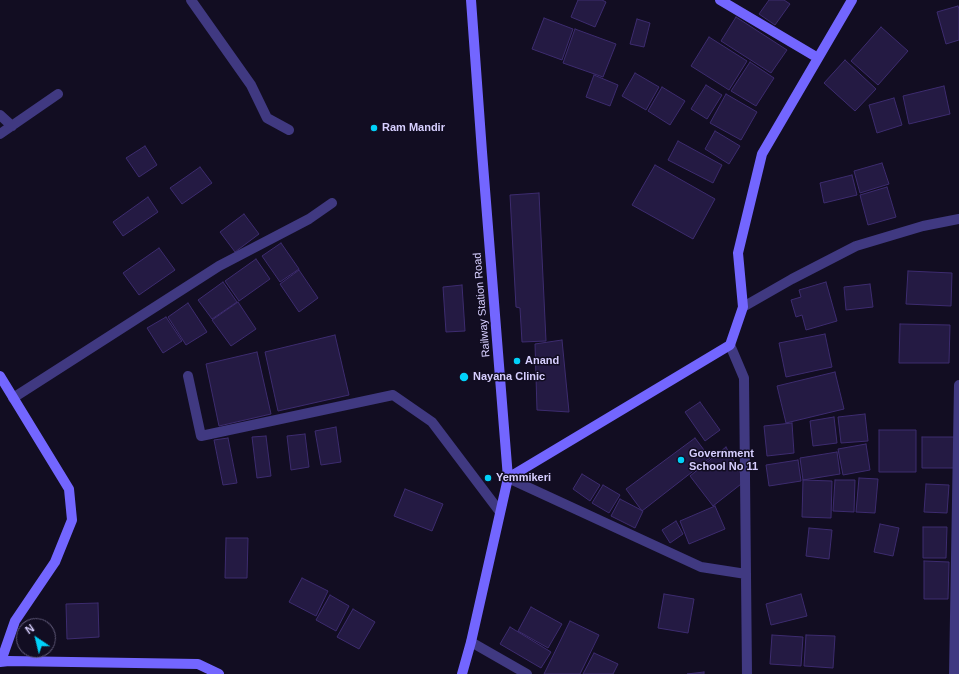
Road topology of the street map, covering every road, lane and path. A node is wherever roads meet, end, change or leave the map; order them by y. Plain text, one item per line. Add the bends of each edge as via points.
1 (191, 0) edge
2 (471, 0) edge
3 (720, 0) edge
4 (852, 0) edge
5 (818, 58) junction
6 (58, 94) dead end
7 (0, 115) edge
8 (12, 126) junction
9 (289, 130) dead end
10 (0, 134) edge
11 (332, 203) dead end
12 (959, 219) edge
13 (743, 307) junction
14 (730, 345) junction
15 (0, 376) edge
16 (188, 376) dead end
17 (959, 385) edge
18 (14, 398) junction
19 (508, 478) junction
20 (500, 512) junction
21 (746, 574) junction
22 (471, 642) junction
23 (0, 662) edge
24 (219, 674) edge
25 (462, 674) edge
26 (527, 674) edge
27 (747, 674) edge
28 (954, 674) edge

1 - 9 street via 251,85 267,118
2 - 19 street, Railway Station Road
3 - 5 street
4 - 5 street
5 - 13 street via 762,154 738,253
6 - 8 street
7 - 8 street
8 - 10 street
11 - 18 street via 309,219 219,266
12 - 13 street via 923,226 856,246
13 - 14 street
14 - 19 street
14 - 21 street via 744,378
15 - 18 street
16 - 20 street via 202,436 393,395 432,422
17 - 28 street
18 - 23 street via 69,489 72,520 55,562 15,621
19 - 20 street, Railway Station Road
19 - 21 street via 701,567
20 - 22 street, Railway Station Road
21 - 27 street
22 - 25 street, Railway Station Road
22 - 26 street
23 - 24 street via 198,664

